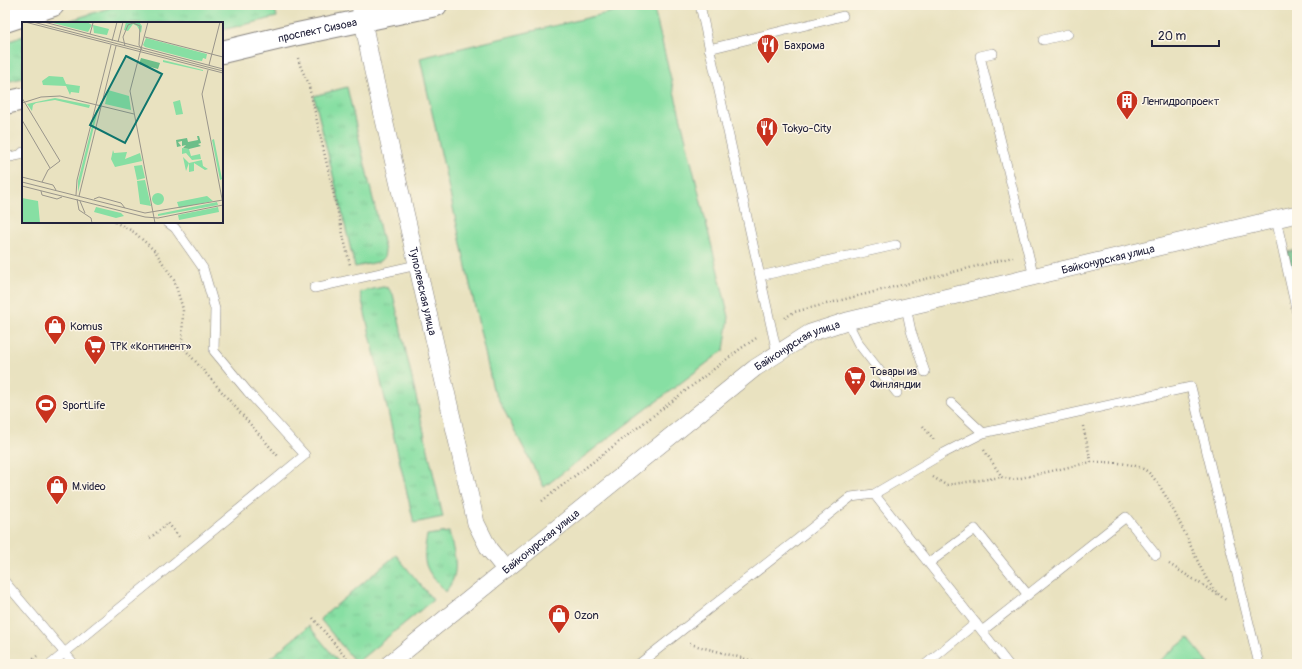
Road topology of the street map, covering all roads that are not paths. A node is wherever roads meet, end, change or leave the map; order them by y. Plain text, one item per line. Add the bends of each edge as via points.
1 (53, 5) edge
2 (436, 5) edge
3 (700, 5) edge
4 (362, 13) edge
5 (843, 16) dead end
6 (5, 21) edge
7 (1068, 34) dead end
8 (1043, 40) dead end
9 (710, 49) junction
10 (223, 52) edge
11 (993, 53) dead end
12 (22, 153) edge
13 (5, 158) edge
14 (1297, 214) edge
15 (1276, 220) junction
16 (168, 223) edge
17 (896, 245) dead end
18 (417, 265) junction
19 (760, 276) junction
20 (1034, 277) junction
21 (314, 288) dead end
22 (906, 307) junction
23 (1297, 313) edge
24 (847, 321) junction
25 (778, 353) junction
26 (925, 372) dead end
27 (898, 394) dead end
28 (951, 403) dead end
29 (983, 433) junction
30 (874, 494) junction
31 (1156, 555) road end
32 (929, 563) junction
33 (506, 570) junction
34 (5, 582) edge
35 (1028, 595) junction
36 (976, 623) junction
37 (982, 631) junction
38 (64, 653) junction
39 (51, 664) edge
40 (74, 664) edge
41 (389, 664) edge
42 (639, 664) edge
43 (926, 664) edge
44 (1008, 664) edge
45 (1259, 664) edge

1 - 6 street
2 - 4 street, проспект Сизова
3 - 9 lane
4 - 10 street, проспект Сизова via 293,35
4 - 18 street, Туполевская улица
5 - 9 lane
7 - 8 lane
9 - 19 lane
11 - 20 lane via 980,56
12 - 13 lane
14 - 15 street, Байконурская улица
15 - 20 street, Байконурская улица
15 - 23 lane
16 - 38 lane via 175,228 203,268 215,309 214,351 305,455
17 - 19 lane
18 - 21 lane
18 - 33 street, Туполевская улица via 476,523 489,549
19 - 25 lane
20 - 22 street, Байконурская улица
22 - 24 street, Байконурская улица
22 - 26 lane
24 - 25 street, Байконурская улица via 810,334
24 - 27 lane via 858,343
25 - 33 street, Байконурская улица via 755,368
28 - 29 lane
29 - 30 lane via 944,452
29 - 45 lane via 1191,387
30 - 32 lane
30 - 42 lane via 851,497
31 - 35 lane via 1126,517
32 - 35 lane via 975,529
32 - 36 lane
33 - 41 street, Байконурская улица
34 - 38 lane
35 - 37 lane
36 - 37 lane
36 - 43 lane
37 - 44 lane
38 - 39 lane
38 - 40 lane

